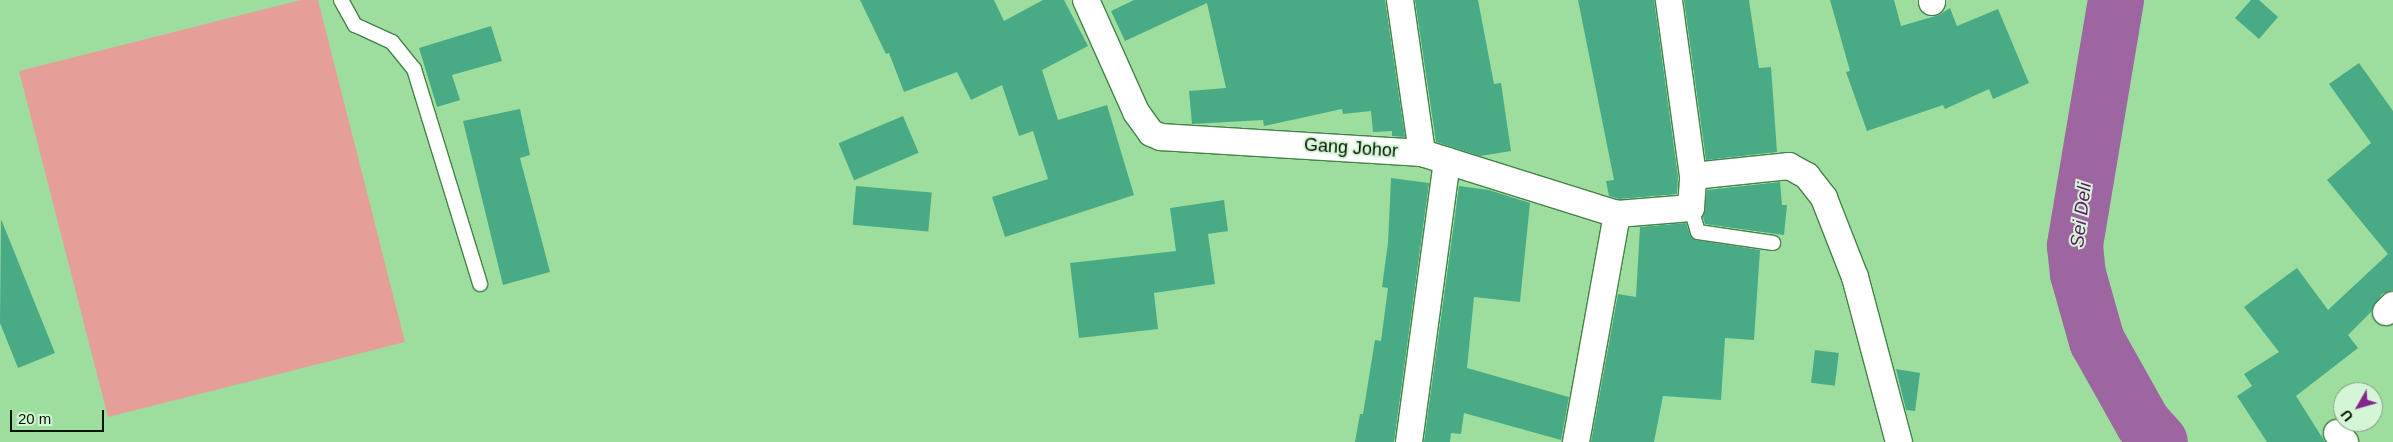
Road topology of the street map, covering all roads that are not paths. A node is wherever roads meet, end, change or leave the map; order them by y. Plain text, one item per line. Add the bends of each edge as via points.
1 (342, 0) edge
2 (1086, 0) edge
3 (1400, 0) edge
4 (1669, 0) edge
5 (1422, 153) junction
6 (1447, 161) junction
7 (1693, 176) junction
8 (1691, 208) junction
9 (1617, 214) junction
10 (1773, 243) dead end
11 (480, 284) dead end
12 (1409, 442) edge
13 (1576, 442) edge
14 (1898, 442) edge

1 - 11 lane via 354,25 392,42 414,69
2 - 5 street, Gang Johor via 1136,112 1151,133 1161,137
3 - 5 street
4 - 7 street
5 - 6 street, Gang Johor
6 - 9 street, Gang Johor
6 - 12 street
7 - 8 street
7 - 14 street via 1789,166 1808,176 1824,198 1855,277
8 - 9 street, Gang Johor
8 - 10 lane via 1698,232
9 - 13 street

